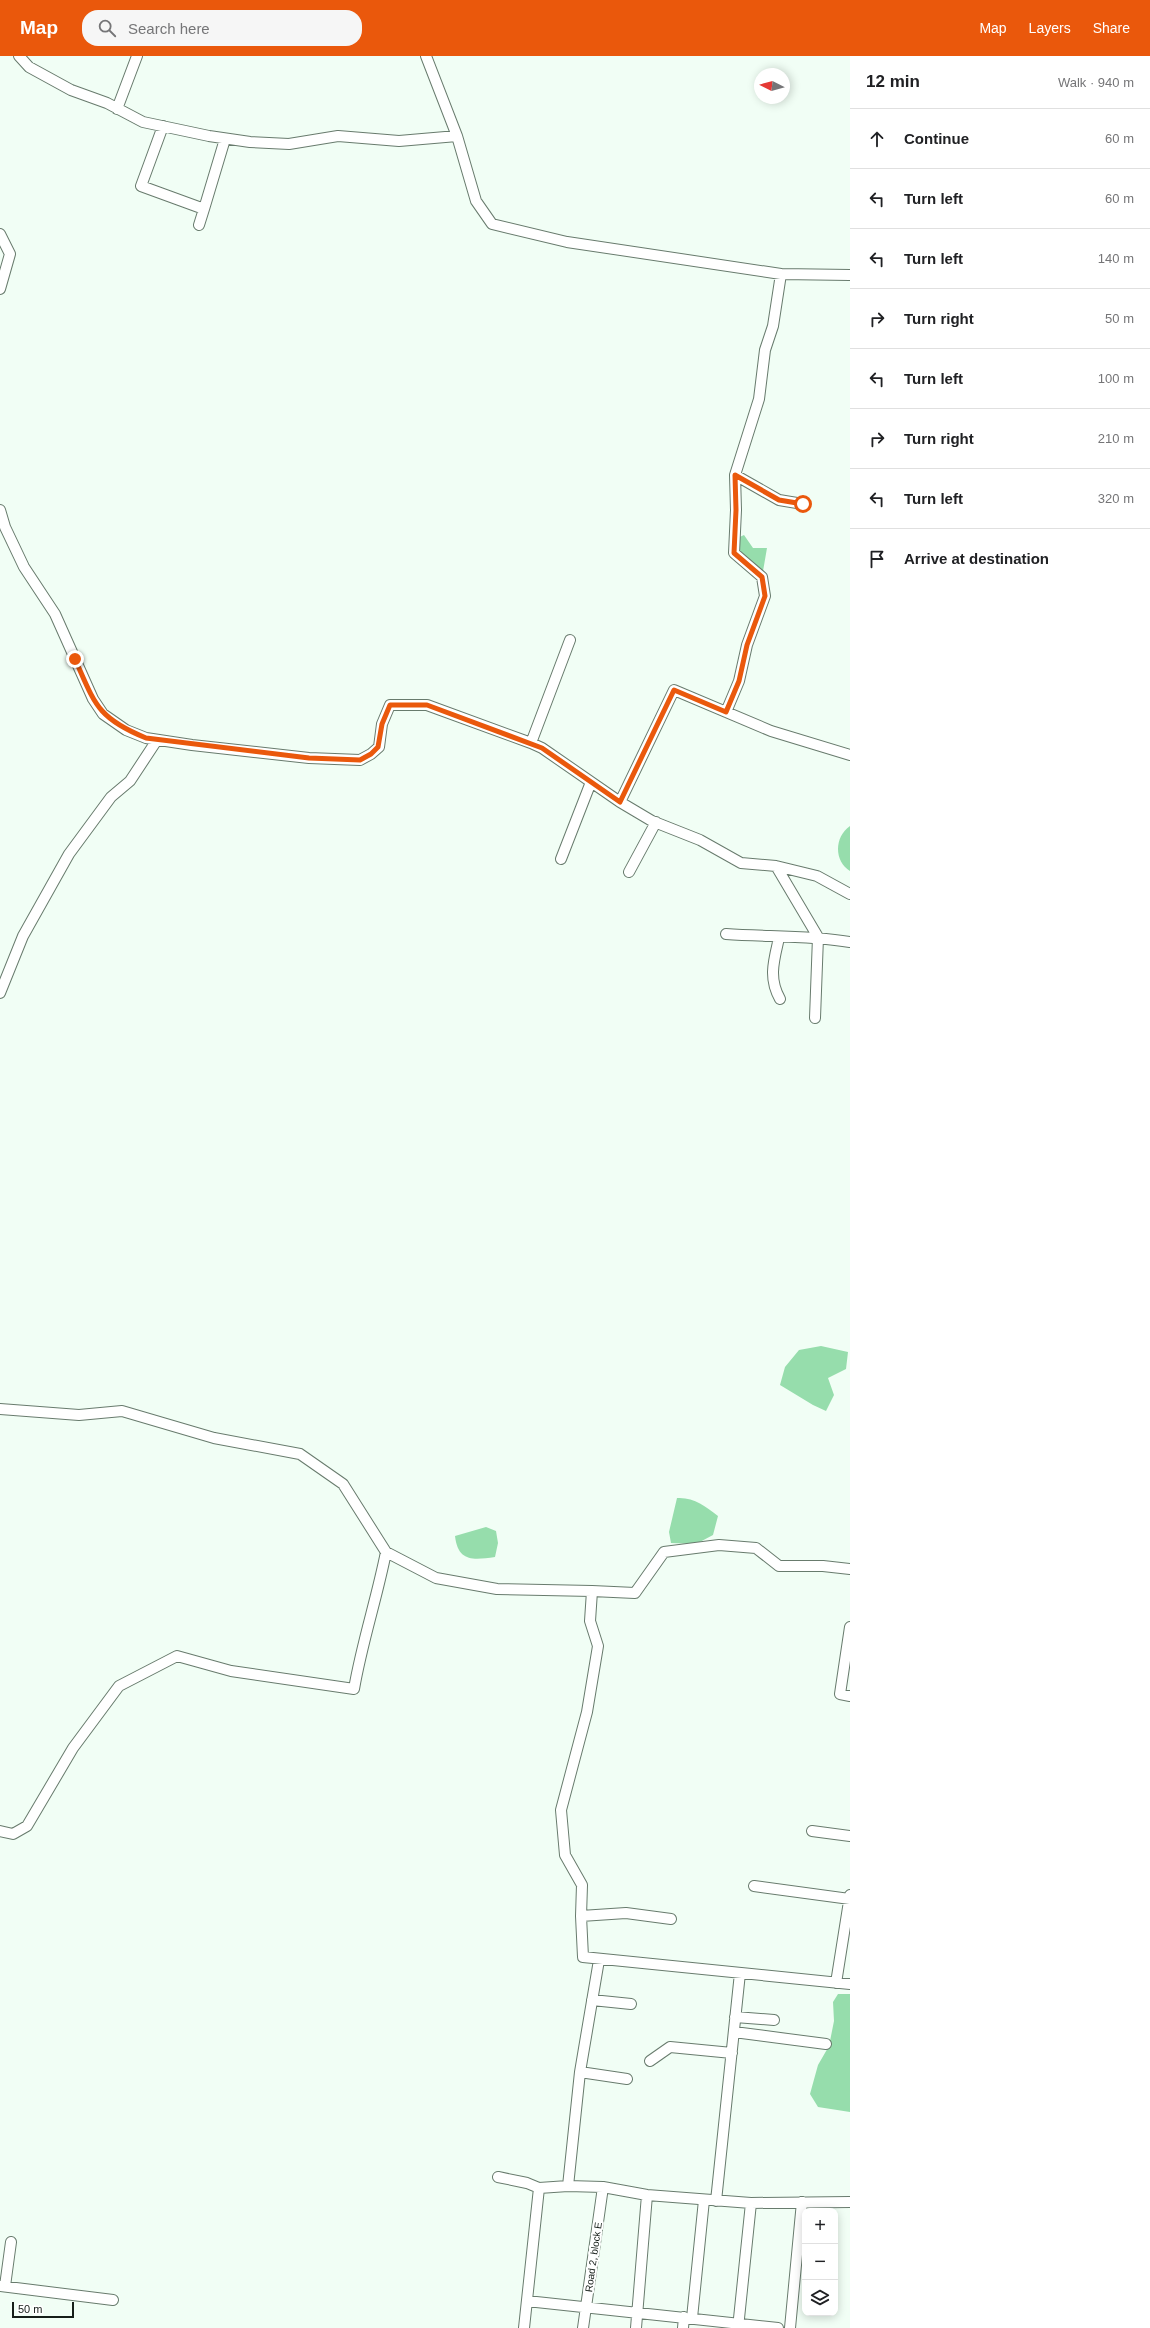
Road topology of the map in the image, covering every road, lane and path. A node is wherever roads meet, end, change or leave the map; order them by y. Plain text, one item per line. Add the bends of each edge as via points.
1 (19, 56) edge
2 (137, 56) edge
3 (426, 56) edge
4 (118, 109) junction
5 (163, 126) junction
6 (457, 136) junction
7 (225, 139) junction
8 (204, 209) junction
9 (199, 225) dead end
10 (0, 234) edge
11 (781, 274) junction
12 (850, 275) edge
13 (0, 289) edge
14 (735, 475) junction
15 (803, 504) dead end
16 (0, 510) edge
17 (570, 640) dead end
18 (726, 712) junction
19 (157, 740) junction
20 (530, 743) junction
21 (850, 755) edge
22 (591, 782) junction
23 (620, 802) junction
24 (656, 822) junction
25 (561, 859) dead end
26 (776, 866) junction
27 (629, 872) dead end
28 (850, 894) edge
29 (726, 934) dead end
30 (818, 937) junction
31 (779, 938) junction
32 (850, 942) edge
33 (0, 993) edge
34 (780, 999) dead end
35 (815, 1018) dead end
36 (0, 1409) edge
37 (386, 1552) junction
38 (850, 1569) edge
39 (592, 1591) junction
40 (850, 1627) edge
41 (850, 1696) edge
42 (0, 1831) edge
43 (812, 1831) dead end
44 (850, 1836) edge
45 (754, 1886) dead end
46 (850, 1895) edge
47 (850, 1898) edge
48 (581, 1916) junction
49 (671, 1918) dead end
50 (599, 1960) junction
51 (740, 1974) junction
52 (836, 1983) junction
53 (850, 1984) edge
54 (592, 2000) junction
55 (631, 2004) dead end
56 (735, 2018) junction
57 (774, 2020) dead end
58 (734, 2032) junction
59 (826, 2044) dead end
60 (732, 2052) junction
61 (650, 2061) dead end
62 (580, 2072) junction
63 (627, 2079) dead end
64 (498, 2177) dead end
65 (568, 2186) junction
66 (603, 2187) junction
67 (538, 2188) junction
68 (647, 2194) junction
69 (704, 2200) junction
70 (716, 2201) junction
71 (802, 2202) junction
72 (850, 2202) edge
73 (751, 2203) junction
74 (11, 2242) dead end
75 (3, 2286) edge
76 (113, 2300) dead end
77 (528, 2301) junction
78 (586, 2306) junction
79 (638, 2312) junction
80 (688, 2317) junction
81 (738, 2326) edge
82 (524, 2328) edge
83 (583, 2328) edge
84 (636, 2328) edge
85 (683, 2328) edge
86 (778, 2328) edge
87 (790, 2328) edge

1 - 4 street via 30,67 71,90
2 - 4 street
3 - 6 street
4 - 5 street via 143,122
5 - 7 street
5 - 8 street via 141,186
6 - 7 street via 398,141 338,136 289,144
6 - 11 street via 476,201 492,224 567,242
7 - 8 street
8 - 9 street
10 - 13 street via 10,254
11 - 12 street
11 - 14 street via 773,326 765,350 759,399
14 - 15 street via 779,500
14 - 18 street via 734,553 762,577 765,596 747,645 739,681
16 - 19 street via 24,567 55,614 93,700 103,714 126,730
17 - 20 street
18 - 21 street via 772,731
18 - 23 street via 674,690
19 - 20 street via 309,758 360,760 378,747 382,724 390,705 427,705
19 - 33 street via 130,781 111,797 69,854 23,936
20 - 22 street via 542,748
22 - 23 street
22 - 25 street
23 - 24 street
24 - 26 street via 700,840 741,863
24 - 27 street
26 - 28 street via 817,876
26 - 30 street
29 - 31 street
30 - 31 street
30 - 32 street
30 - 35 street
31 - 34 street via 773,987
36 - 37 street via 79,1415 122,1411 214,1438 300,1454 343,1484
37 - 39 street via 436,1578 497,1589
37 - 42 street via 378,1594 360,1650 354,1689 230,1671 177,1656 119,1686 73,1748 27,1826 13,1834
38 - 39 street via 779,1566 756,1548 719,1545 664,1552 635,1593
39 - 48 street via 590,1621 598,1646 587,1712 560,1810 565,1856 582,1885
40 - 41 street via 840,1694
43 - 44 street
45 - 47 street
46 - 47 street
47 - 52 street
48 - 49 street via 626,1913
48 - 50 street via 584,1957
50 - 51 street
50 - 54 street
51 - 52 street
51 - 56 street
52 - 53 street
54 - 55 street
54 - 62 street
56 - 57 street
56 - 58 street
58 - 59 street
58 - 60 street
60 - 61 street via 670,2047
60 - 70 street
62 - 63 street
62 - 65 street
64 - 67 street
65 - 66 street
65 - 67 street
66 - 68 street
66 - 78 street, Road 2, block E
67 - 77 street
68 - 69 street
68 - 79 street
69 - 70 street
69 - 80 street
70 - 73 street
71 - 72 street
71 - 73 street
71 - 87 street
73 - 81 street
74 - 75 street
75 - 76 street
77 - 78 street
77 - 82 street
78 - 79 street
78 - 83 street, Road 2, block E
79 - 80 street
79 - 84 street
80 - 81 street
80 - 85 street
81 - 86 street

